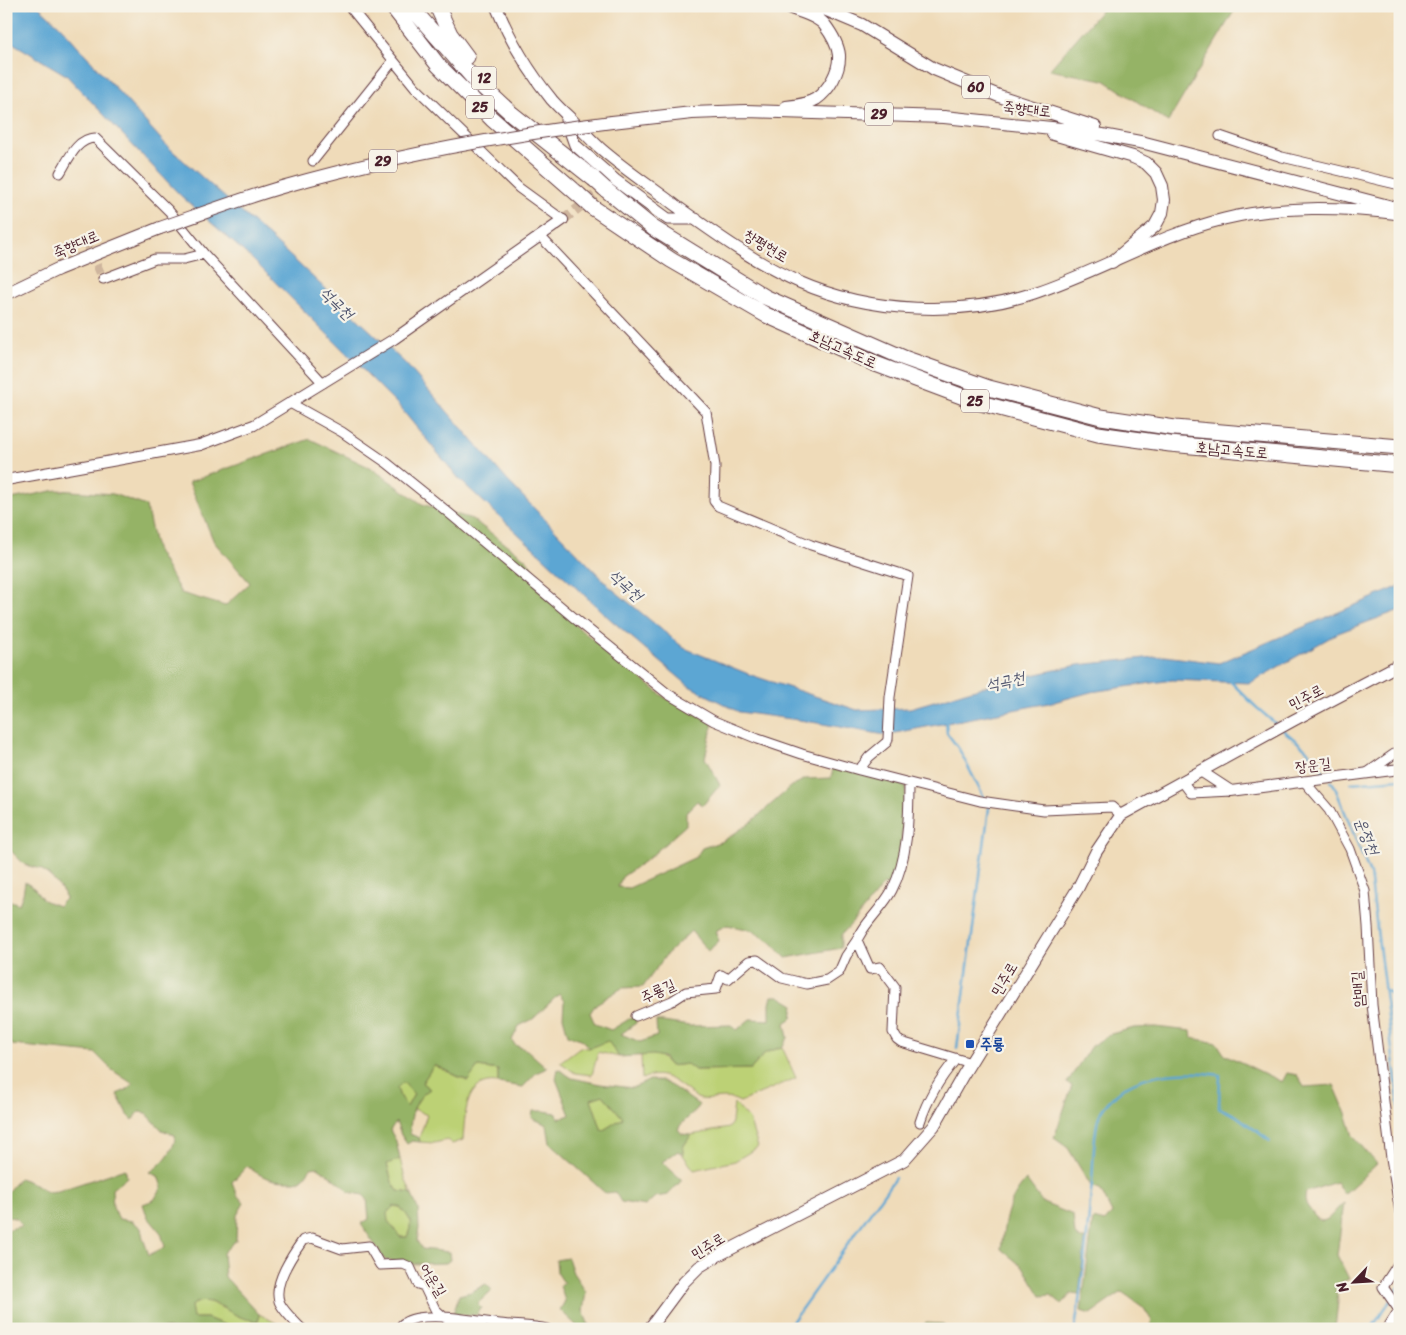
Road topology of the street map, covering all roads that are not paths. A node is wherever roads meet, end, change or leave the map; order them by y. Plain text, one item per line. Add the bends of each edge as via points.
1 (349, 6) edge
2 (410, 6) edge
3 (437, 6) edge
4 (496, 6) edge
5 (785, 6) edge
6 (817, 6) edge
7 (392, 7) edge
8 (393, 61) junction
9 (563, 111) junction
10 (746, 111) junction
11 (1012, 124) junction
12 (1220, 136) dead end
13 (546, 140) junction
14 (1146, 143) junction
15 (313, 162) dead end
16 (60, 173) dead end
17 (1400, 185) edge
18 (1400, 209) edge
19 (1400, 214) edge
20 (696, 219) junction
21 (563, 220) joint
22 (540, 236) junction
23 (204, 254) junction
24 (1112, 262) junction
25 (103, 279) dead end
26 (6, 294) edge
27 (323, 383) junction
28 (290, 403) junction
29 (1400, 447) edge
30 (1400, 465) edge
31 (6, 480) edge
32 (1400, 664) edge
33 (1400, 750) edge
34 (1400, 769) edge
35 (859, 770) junction
36 (1202, 772) junction
37 (1367, 773) junction
38 (1308, 780) junction
39 (1182, 781) junction
40 (909, 783) junction
41 (1231, 791) junction
42 (1121, 815) junction
43 (857, 940) junction
44 (636, 1016) dead end
45 (956, 1059) junction
46 (970, 1063) junction
47 (920, 1122) dead end
48 (1400, 1212) edge
49 (1400, 1261) edge
50 (443, 1317) junction
51 (302, 1329) edge
52 (399, 1329) edge
53 (457, 1329) edge
54 (547, 1329) edge
55 (649, 1329) edge
56 (1386, 1329) edge

1 - 8 street
2 - 13 highway, 호남고속도로 / 25 via 475,80
3 - 13 highway, 12 via 450,34 477,71
4 - 9 main road, 창평현로 via 529,70
5 - 10 main road via 823,22 839,56 835,76 816,99 796,106
6 - 14 main road, 60 via 862,25 934,69 999,96
7 - 30 highway, 호남고속도로 / 25, bridge via 438,65 492,119 592,207 671,260 766,315 872,363 977,402 1098,434 1170,444
8 - 15 street
8 - 21 street via 415,87 519,188
9 - 20 main road, 창평현로 via 600,148
9 - 20 main road via 575,145 615,180 668,219
10 - 11 main road, 죽향대로 / 29 via 944,117
10 - 26 main road, 죽향대로 / 29, bridge via 692,113 547,130 375,163 280,188 160,228
11 - 14 main road, 죽향대로 / 29 via 1081,131
11 - 24 main road via 1133,157 1156,173 1162,186 1162,214 1155,226
12 - 17 street via 1282,157
13 - 29 highway, 호남고속도로 / 25 via 653,228 765,297 904,358 989,388 1101,417 1175,428
14 - 18 main road, 죽향대로 / 29
16 - 23 street via 74,149 89,138 95,138 169,211
19 - 24 main road, 창평현로 via 1322,208 1262,211 1172,236
20 - 24 main road, 창평현로 via 774,270 800,283 869,303 909,308 955,308 1000,302 1034,293
21 - 22 street
22 - 27 street via 394,339
22 - 35 street via 706,412 715,466 714,501 718,506 811,546 908,576 889,704 888,739
23 - 25 street via 184,259 155,259
23 - 27 street
27 - 28 street
28 - 31 street via 254,425 200,445
28 - 35 street via 342,432 387,463 668,694 714,721 758,739
32 - 36 main road, 민주로
33 - 37 street
34 - 37 street, 장운길
35 - 40 street
36 - 39 main road, 민주로
36 - 41 street
37 - 38 street, 장운길
38 - 41 street, 장운길
38 - 48 street, 암매길 via 1350,849 1365,891 1372,1005
39 - 41 street, 장운길 via 1191,793
39 - 42 main road, 민주로
40 - 42 street via 992,804 1044,810 1112,807
40 - 43 street, 주룡길 via 905,847 897,879
42 - 46 main road, 민주로
43 - 44 street, 주룡길 via 839,972 827,980 807,984 782,978 757,960 749,961 728,979 721,975 716,989 686,992
43 - 45 street via 870,969 880,968 895,987 893,1032 897,1039
45 - 46 street
45 - 47 street via 932,1092
46 - 55 main road, 민주로 via 934,1126 904,1160 699,1267
49 - 56 street via 1383,1287 1399,1310
50 - 51 street, 어운길 via 424,1286 418,1284 410,1267 403,1264 380,1265 369,1246 342,1249 312,1238 304,1240 292,1256 280,1281 278,1300
50 - 52 street, 어운길 via 415,1319 403,1323
50 - 53 street
50 - 54 street, 어운길

